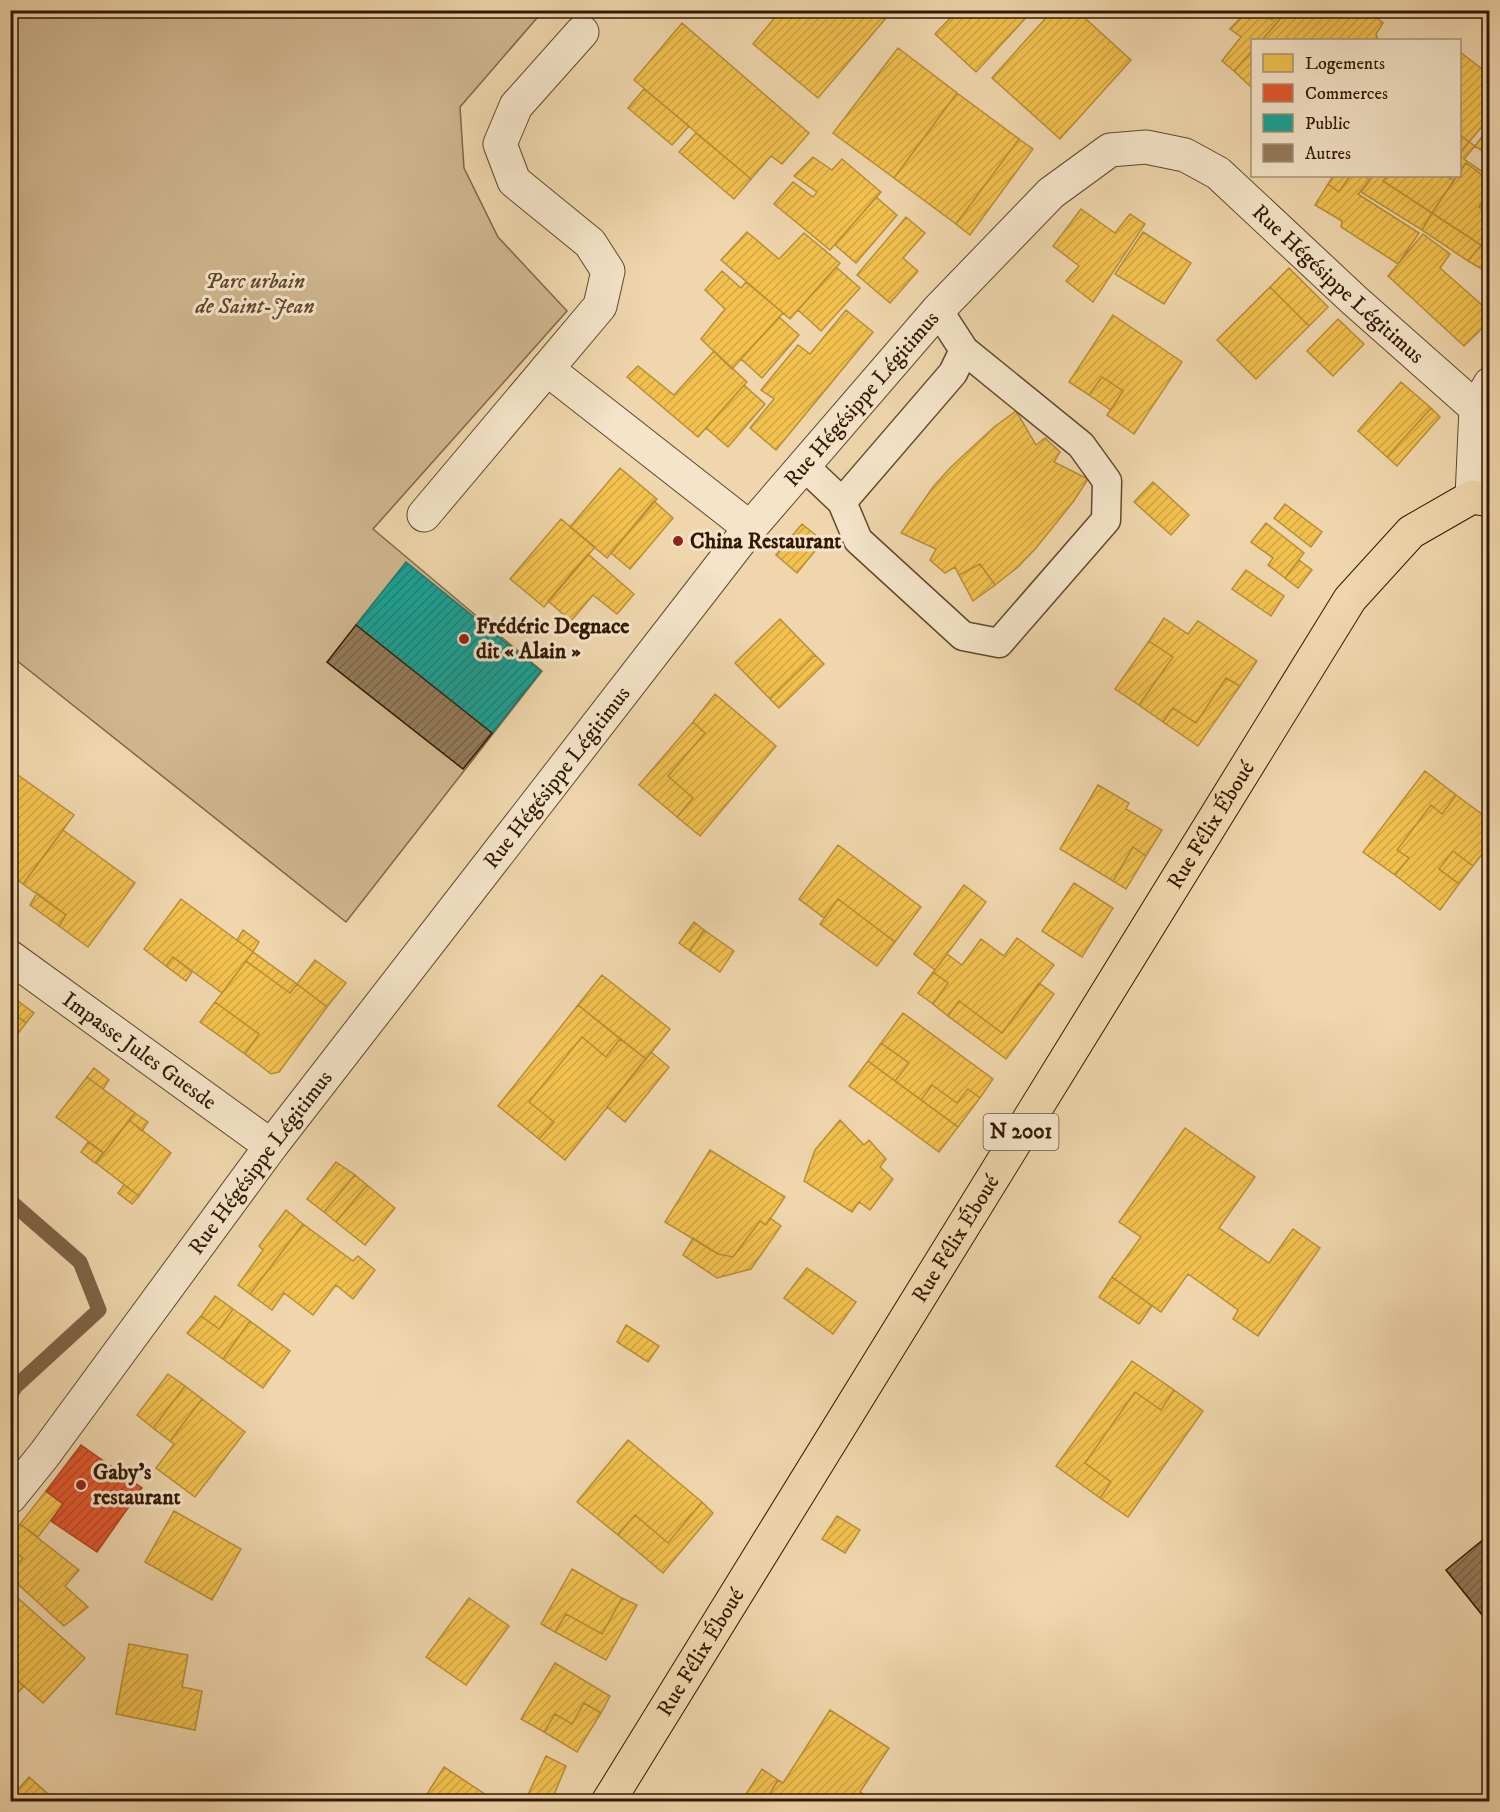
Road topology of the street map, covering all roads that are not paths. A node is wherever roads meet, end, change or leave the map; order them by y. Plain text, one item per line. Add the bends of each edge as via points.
1 (582, 32) dead end
2 (938, 310) junction
3 (964, 350) junction
4 (547, 369) junction
5 (1483, 396) edge
6 (803, 465) junction
7 (1481, 498) edge
8 (842, 502) junction
9 (424, 515) dead end
10 (750, 528) junction
11 (10, 957) edge
12 (271, 1146) junction
13 (10, 1497) edge
14 (608, 1802) edge

1 - 4 street via 516,106 500,144 514,181 590,243 608,271 600,306
2 - 3 lane
2 - 5 street, Rue Hégésippe Légitimus via 1051,193 1110,150 1146,147 1185,155 1218,173 1354,300
2 - 6 street, Rue Hégésippe Légitimus
3 - 8 lane via 953,373
3 - 8 lane via 1080,445 1107,481 1106,520 999,643 963,636 858,540
4 - 9 street
4 - 10 street
5 - 7 street
6 - 8 lane
6 - 10 street, Rue Hégésippe Légitimus
7 - 14 main road, Rue Félix Éboué / N 2001 via 1410,532 1350,599
10 - 12 street, Rue Hégésippe Légitimus
11 - 12 street, Impasse Jules Guesde
12 - 13 street, Rue Hégésippe Légitimus

